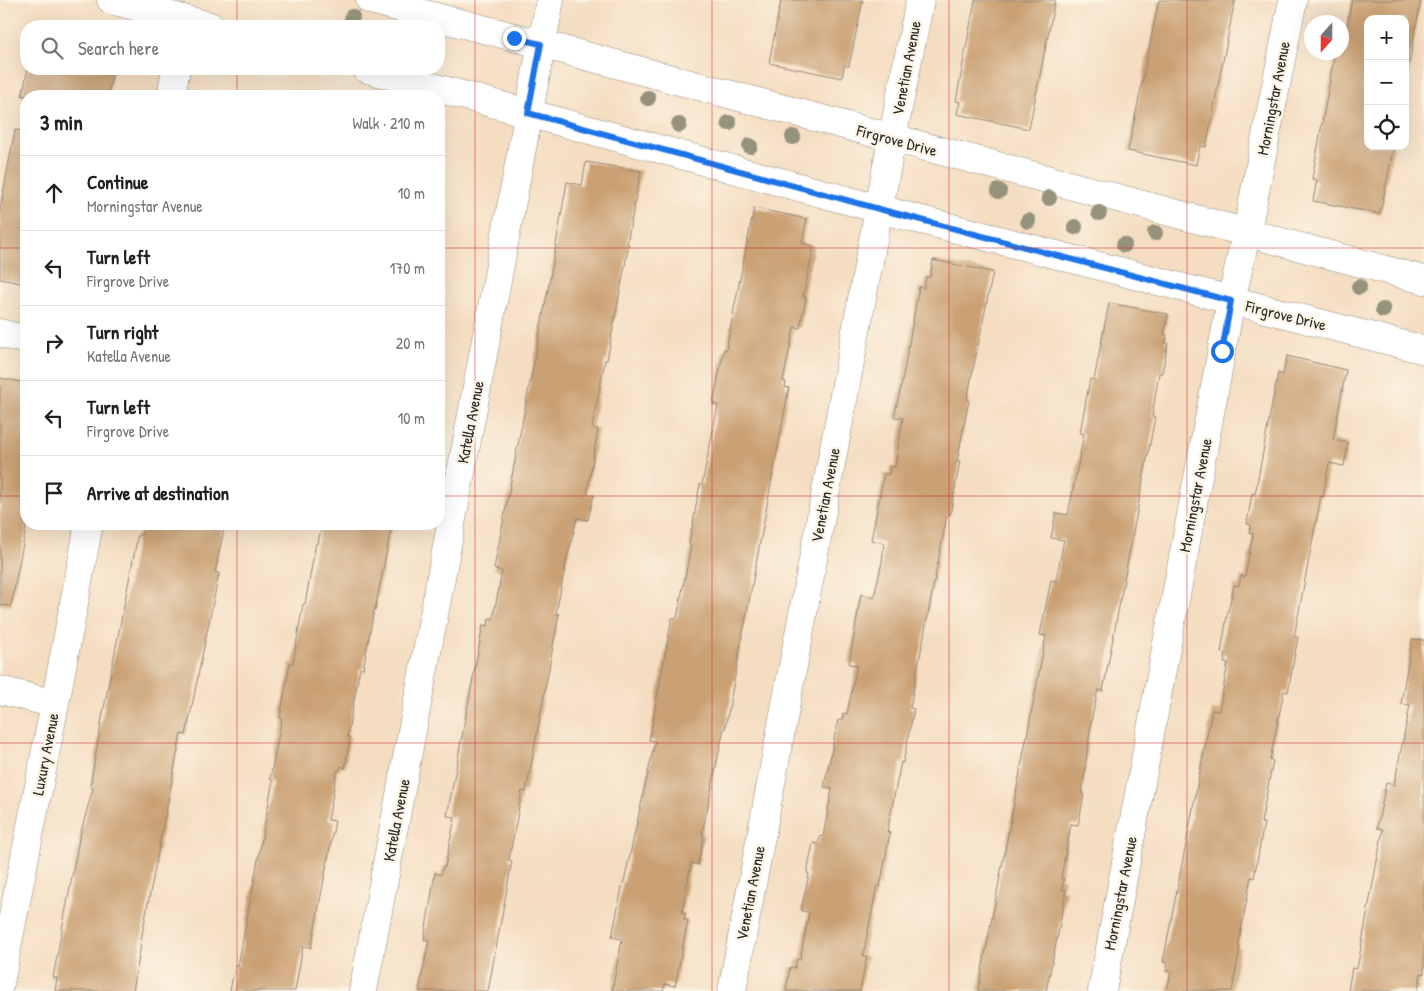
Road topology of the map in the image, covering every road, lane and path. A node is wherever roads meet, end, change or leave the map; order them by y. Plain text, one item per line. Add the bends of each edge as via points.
1 (111, 0) edge
2 (370, 0) edge
3 (550, 0) edge
4 (920, 0) edge
5 (1293, 0) edge
6 (192, 18) edge
7 (541, 44) junction
8 (175, 75) edge
9 (389, 75) edge
10 (172, 90) edge
11 (444, 90) edge
12 (445, 90) edge
13 (528, 113) junction
14 (892, 139) junction
15 (879, 209) junction
16 (1247, 232) junction
17 (1424, 280) edge
18 (1231, 301) junction
19 (0, 333) edge
20 (20, 338) edge
21 (1424, 350) edge
22 (88, 530) edge
23 (0, 690) edge
24 (55, 704) junction
25 (0, 983) edge
26 (363, 991) edge
27 (732, 991) edge
28 (1102, 991) edge

1 - 6 street
2 - 7 street, Firgrove Drive
3 - 7 street, Katella Avenue
4 - 14 street, Venetian Avenue
5 - 16 street, Morningstar Avenue
7 - 13 street, Katella Avenue
7 - 14 street, Firgrove Drive
8 - 10 street
9 - 11 street, Firgrove Drive
12 - 13 street, Firgrove Drive
13 - 15 street, Firgrove Drive
13 - 26 street, Katella Avenue
14 - 15 street, Venetian Avenue
14 - 16 street, Firgrove Drive
15 - 18 street, Firgrove Drive
15 - 27 street, Venetian Avenue
16 - 17 street, Firgrove Drive
16 - 18 street, Morningstar Avenue
18 - 21 street, Firgrove Drive
18 - 28 street, Morningstar Avenue
19 - 20 street
22 - 24 street, Luxury Avenue
23 - 24 street
24 - 25 street, Luxury Avenue

